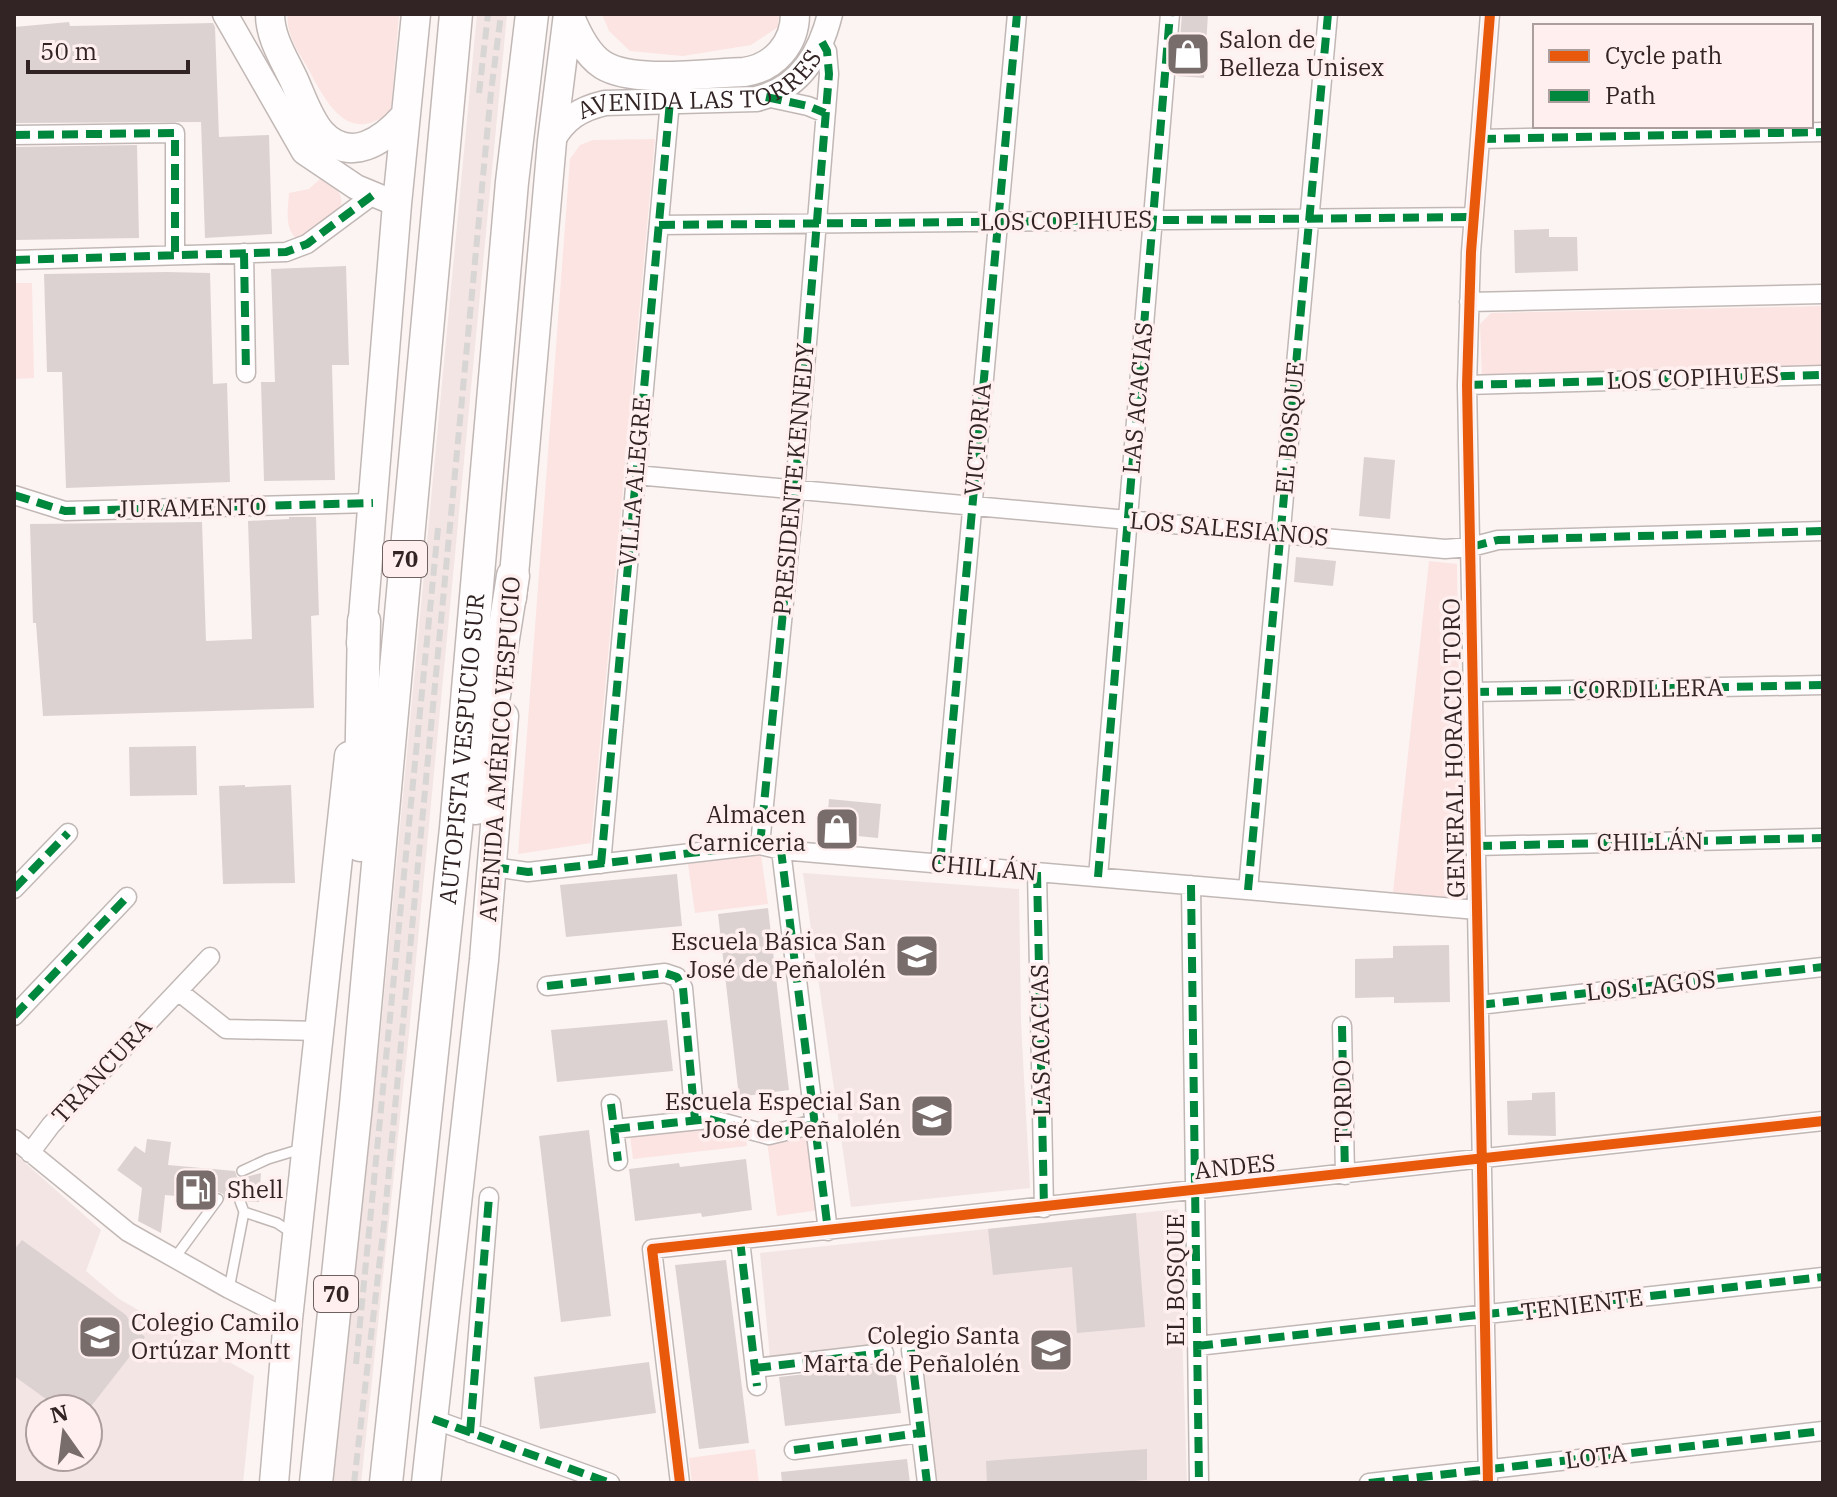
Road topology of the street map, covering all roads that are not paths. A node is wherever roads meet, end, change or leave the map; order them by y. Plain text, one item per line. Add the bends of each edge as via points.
1 (225, 14) edge
2 (270, 14) edge
3 (416, 14) edge
4 (456, 14) edge
5 (532, 14) edge
6 (569, 14) edge
7 (795, 14) edge
8 (830, 14) edge
9 (1017, 14) edge
10 (1170, 14) edge
11 (1328, 14) edge
12 (1490, 14) edge
13 (822, 42) junction
14 (766, 97) junction
15 (670, 101) junction
16 (825, 113) junction
17 (405, 116) junction
18 (1823, 132) edge
19 (14, 135) edge
20 (1480, 139) junction
21 (552, 141) junction
22 (385, 200) junction
23 (1473, 217) junction
24 (1309, 219) junction
25 (1154, 220) junction
26 (998, 222) junction
27 (817, 224) junction
28 (659, 225) junction
29 (244, 253) junction
30 (175, 255) junction
31 (14, 260) edge
32 (1823, 294) edge
33 (1469, 302) junction
34 (246, 373) dead end
35 (1823, 375) edge
36 (1467, 385) junction
37 (636, 475) junction
38 (795, 490) junction
39 (14, 495) edge
40 (373, 503) junction
41 (972, 506) junction
42 (1128, 520) junction
43 (1823, 531) edge
44 (1281, 534) junction
45 (1471, 547) junction
46 (513, 576) junction
47 (364, 621) junction
48 (1823, 685) edge
49 (1473, 692) junction
50 (68, 833) dead end
51 (1823, 838) edge
52 (760, 845) junction
53 (1476, 846) junction
54 (781, 850) junction
55 (601, 864) junction
56 (940, 864) junction
57 (493, 867) junction
58 (1037, 872) junction
59 (1098, 877) junction
60 (1191, 885) junction
61 (14, 889) edge
62 (1248, 890) junction
63 (127, 897) dead end
64 (1477, 910) junction
65 (210, 957) dead end
66 (1823, 967) edge
67 (547, 986) dead end
68 (178, 991) junction
69 (1479, 1005) junction
70 (14, 1016) edge
71 (1342, 1026) dead end
72 (319, 1031) junction
73 (433, 1056) junction
74 (611, 1104) dead end
75 (356, 1105) junction
76 (695, 1120) junction
77 (1823, 1121) edge
78 (815, 1124) junction
79 (614, 1129) junction
80 (14, 1139) edge
81 (308, 1146) junction
82 (30, 1153) junction
83 (1482, 1159) junction
84 (618, 1161) dead end
85 (242, 1171) dead end
86 (1345, 1175) junction
87 (1196, 1191) junction
88 (489, 1197) dead end
89 (218, 1199) dead end
90 (240, 1201) dead end
91 (1044, 1208) junction
92 (244, 1212) junction
93 (828, 1231) junction
94 (298, 1238) junction
95 (740, 1240) junction
96 (174, 1259) junction
97 (1823, 1277) edge
98 (229, 1289) junction
99 (1485, 1316) junction
100 (288, 1319) junction
101 (1197, 1346) junction
102 (911, 1350) dead end
103 (884, 1353) dead end
104 (433, 1419) junction
105 (1823, 1431) edge
106 (470, 1433) junction
107 (920, 1433) junction
108 (794, 1450) dead end
109 (1488, 1476) edge
110 (572, 1477) edge
111 (274, 1483) edge
112 (316, 1483) edge
113 (386, 1483) edge
114 (426, 1483) edge
115 (610, 1483) edge
116 (680, 1483) edge
117 (927, 1483) edge
118 (1199, 1483) edge
119 (1369, 1483) edge

1 - 22 street via 299,146 323,166
2 - 17 main road via 273,36 324,136 362,147 381,139
3 - 17 main road
4 - 75 highway, 70
5 - 73 highway, AUTOPISTA VESPUCIO SUR via 512,182
6 - 7 main road via 599,62 624,73 649,75 759,69 786,46
6 - 21 main road, AVENIDA AMÉRICO VESPUCIO
8 - 13 street, AVENIDA LAS TORRES
9 - 26 street, VICTORIA
10 - 25 street, LAS ACACIAS
11 - 24 street, EL BOSQUE
12 - 20 street, GENERAL HORACIO TORO
13 - 14 street, AVENIDA LAS TORRES via 798,78
13 - 16 street, PRESIDENTE KENNEDY via 829,66
14 - 15 street, AVENIDA LAS TORRES
14 - 16 street
15 - 21 street, AVENIDA LAS TORRES via 593,106 568,118
15 - 28 street, VILLA ALEGRE
16 - 27 street, PRESIDENTE KENNEDY
17 - 22 main road
18 - 20 street
19 - 30 street via 175,133
20 - 23 street, GENERAL HORACIO TORO
21 - 46 main road, AVENIDA AMÉRICO VESPUCIO
22 - 29 street via 297,249
22 - 40 main road
23 - 24 street, LOS COPIHUES
23 - 33 street, GENERAL HORACIO TORO
24 - 25 street, LOS COPIHUES
24 - 44 street, EL BOSQUE
25 - 26 street, LOS COPIHUES
25 - 42 street, LAS ACACIAS
26 - 27 street, LOS COPIHUES
26 - 41 street, VICTORIA
27 - 28 street, LOS COPIHUES
27 - 38 street, PRESIDENTE KENNEDY
28 - 37 street, VILLA ALEGRE
29 - 30 street
29 - 34 street
30 - 31 street
32 - 33 street
33 - 36 street, GENERAL HORACIO TORO
35 - 36 street, LOS COPIHUES
36 - 45 street, GENERAL HORACIO TORO
37 - 38 street, LOS SALESIANOS
37 - 55 street, VILLA ALEGRE
38 - 41 street, LOS SALESIANOS
38 - 52 street, PRESIDENTE KENNEDY
39 - 40 street, JURAMENTO via 65,511
40 - 47 main road
41 - 42 street, LOS SALESIANOS
41 - 56 street, VICTORIA
42 - 44 street, LOS SALESIANOS
42 - 59 street, LAS ACACIAS
43 - 45 street, LOS SALESIANOS via 1498,540
44 - 45 street, LOS SALESIANOS
44 - 62 street, EL BOSQUE
45 - 49 street, GENERAL HORACIO TORO
46 - 57 main road, AVENIDA AMÉRICO VESPUCIO
46 - 73 highway
47 - 72 main road
47 - 75 highway
48 - 49 street, CORDILLERA
49 - 53 street, GENERAL HORACIO TORO
50 - 61 street
51 - 53 street, CHILLÁN
52 - 54 street, CHILLÁN
52 - 55 street, CHILLÁN
53 - 64 street, GENERAL HORACIO TORO
54 - 56 street, CHILLÁN
54 - 78 street
55 - 57 street, CHILLÁN via 528,872
56 - 58 street, CHILLÁN
57 - 104 main road, AVENIDA AMÉRICO VESPUCIO
58 - 59 street, CHILLÁN
58 - 91 street, LAS ACACIAS
59 - 60 street, CHILLÁN
60 - 62 street, CHILLÁN
60 - 87 street, EL BOSQUE
62 - 64 street, CHILLÁN
63 - 70 street
64 - 69 street, GENERAL HORACIO TORO
65 - 68 street, TRANCURA
66 - 69 street, LOS LAGOS
67 - 76 street via 665,973 677,977 683,988
68 - 72 street via 226,1029
68 - 82 street, TRANCURA
69 - 83 street, GENERAL HORACIO TORO
71 - 86 street, TORDO
72 - 81 main road
73 - 113 highway, AUTOPISTA VESPUCIO SUR
74 - 79 street
75 - 112 highway, 70
76 - 78 street via 769,1135
76 - 79 street
77 - 83 street, ANDES
78 - 93 street
79 - 84 street
80 - 82 street
81 - 85 lane
81 - 94 main road
82 - 96 street via 128,1232
83 - 86 street, ANDES
83 - 99 street, GENERAL HORACIO TORO
86 - 87 street, ANDES
87 - 91 street, ANDES
87 - 101 street, EL BOSQUE
88 - 106 street
89 - 96 lane
90 - 92 lane
91 - 93 street, ANDES
92 - 94 lane via 277,1223
92 - 98 lane
93 - 95 street, ANDES
94 - 100 main road
95 - 103 street via 756,1377
95 - 116 street, ANDES via 652,1249
96 - 98 street
97 - 99 street, TENIENTE
98 - 100 street
99 - 101 street, TENIENTE
99 - 109 street, GENERAL HORACIO TORO
100 - 111 main road
101 - 118 street, EL BOSQUE
102 - 107 street
104 - 106 street
104 - 114 main road, AVENIDA AMÉRICO VESPUCIO
105 - 109 street, LOTA
106 - 110 street
107 - 108 street
107 - 117 street
109 - 119 street, LOTA
110 - 115 street

